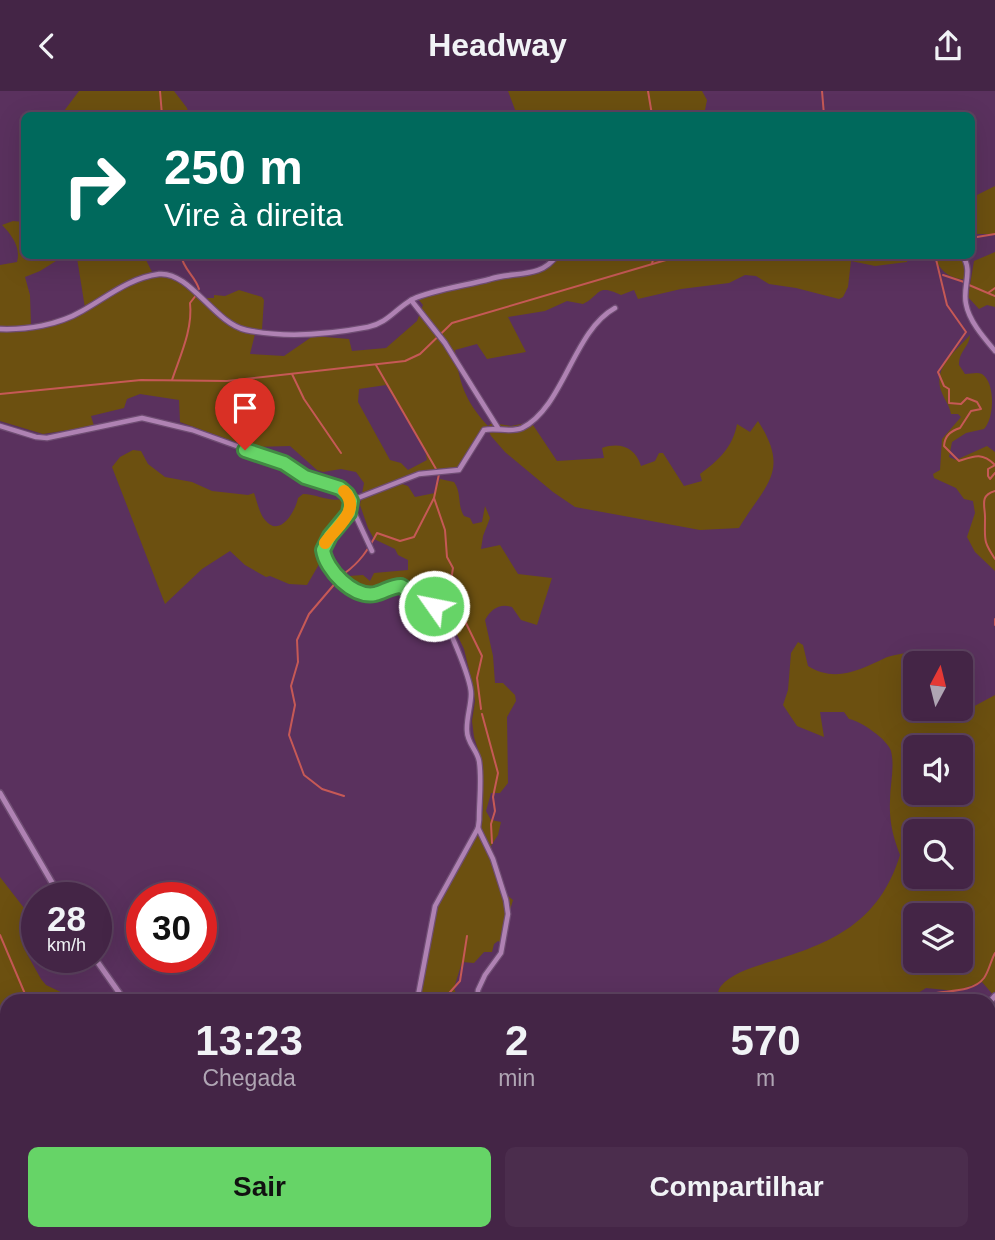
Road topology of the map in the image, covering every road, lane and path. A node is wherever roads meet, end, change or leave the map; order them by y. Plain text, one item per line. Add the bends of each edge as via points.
1 (553, 259) edge
2 (964, 259) edge
3 (411, 300) junction
4 (615, 308) dead end
5 (0, 328) edge
6 (995, 351) edge
7 (490, 413) junction
8 (0, 426) edge
9 (499, 429) junction
10 (484, 430) junction
11 (351, 502) junction
12 (372, 551) dead end
13 (0, 793) edge
14 (478, 828) junction
15 (52, 882) edge
16 (105, 973) edge
17 (120, 994) edge
18 (417, 994) edge
19 (478, 994) edge

1 - 3 street via 541,271 498,276
2 - 6 street via 968,311
3 - 5 street via 391,319 365,327 264,333 232,326 178,278 158,274 127,283 62,319 33,327
3 - 7 street
4 - 9 street via 593,324 535,418 517,429
7 - 9 street
7 - 10 street
8 - 11 street via 41,438 142,418 192,430 284,463 305,477 342,490
9 - 10 street
10 - 11 street via 459,470 419,474
11 - 12 street
11 - 14 street via 348,515 324,545 328,564 346,584 361,592 374,594 401,586 431,603 442,616 466,672 471,692 467,731 479,766
13 - 15 street
14 - 18 street via 435,906
14 - 19 street via 493,859 508,914 501,953
16 - 17 street

